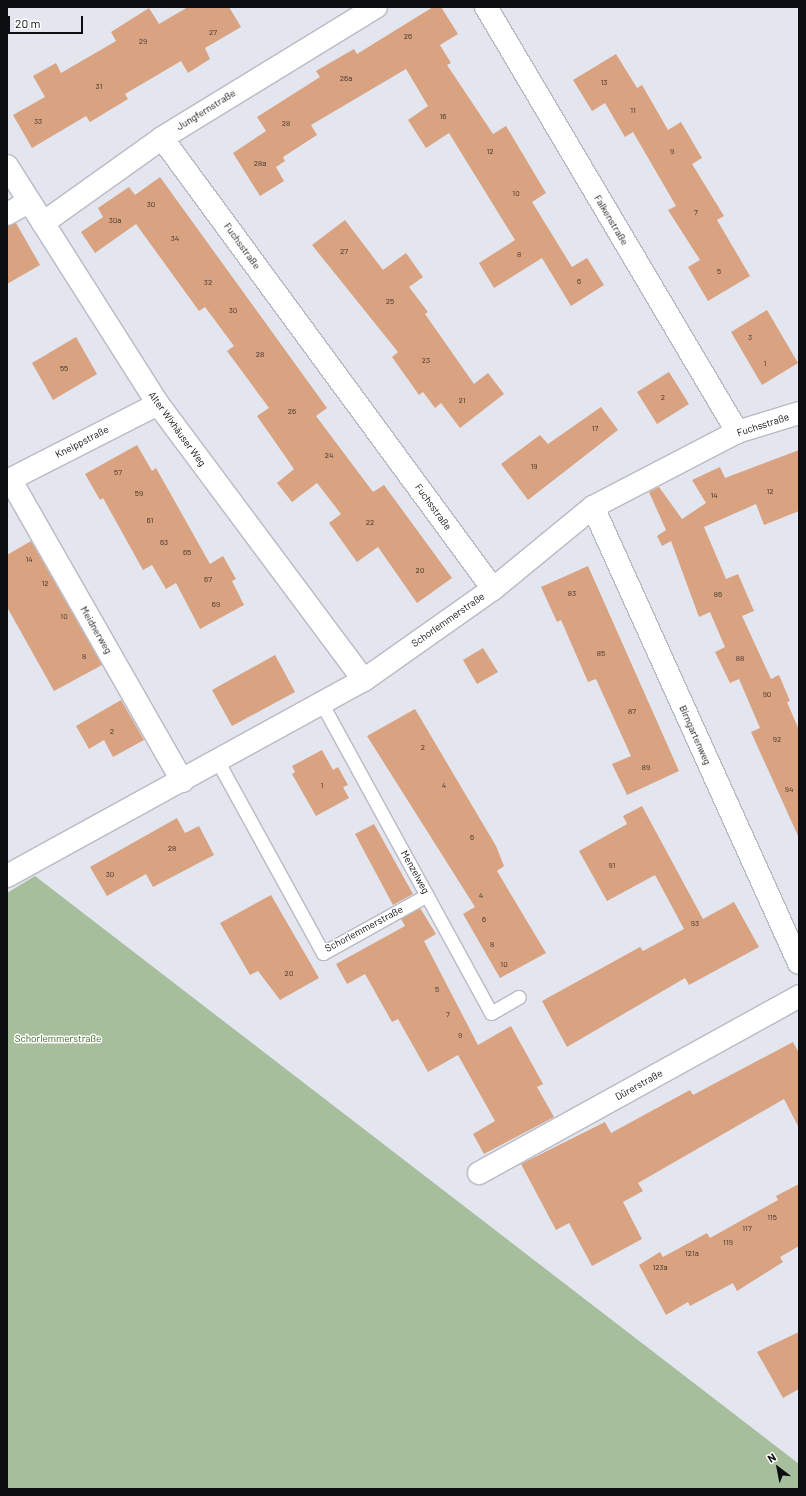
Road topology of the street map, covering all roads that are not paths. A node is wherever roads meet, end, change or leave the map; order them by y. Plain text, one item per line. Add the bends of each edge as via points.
1 (376, 7) edge
2 (486, 7) edge
3 (162, 138) junction
4 (7, 166) edge
5 (29, 202) junction
6 (7, 214) edge
7 (43, 223) junction
8 (158, 404) junction
9 (799, 413) edge
10 (737, 432) junction
11 (8, 480) edge
12 (593, 507) junction
13 (493, 589) junction
14 (364, 680) junction
15 (322, 704) junction
16 (218, 762) junction
17 (182, 781) junction
18 (7, 876) edge
19 (427, 895) junction
20 (799, 962) edge
21 (799, 996) edge
22 (519, 998) dead end
23 (479, 1173) dead end

1 - 3 street, Jungfernstraße
2 - 10 street, Falkenstraße
3 - 7 street, Jungfernstraße
3 - 13 street, Fuchsstraße
4 - 5 street, Alter Wixhäuser Weg
5 - 6 street
5 - 7 street, Alter Wixhäuser Weg
7 - 8 street, Alter Wixhäuser Weg
8 - 11 street, Kneippstraße
8 - 14 street, Alter Wixhäuser Weg
9 - 10 street, Fuchsstraße
10 - 12 street, Fuchsstraße
11 - 17 street, Meidnerweg
12 - 13 street, Fuchsstraße
12 - 20 street, Birngartenweg
13 - 14 street, Schorlemmerstraße
14 - 15 street, Schorlemmerstraße
15 - 16 street, Schorlemmerstraße
15 - 19 lane, Menzelweg
16 - 17 street, Schorlemmerstraße
16 - 19 lane, Schorlemmerstraße via 323,953
17 - 18 street, Schorlemmerstraße
19 - 22 lane, Menzelweg via 491,1013
21 - 23 street, Dürerstraße

